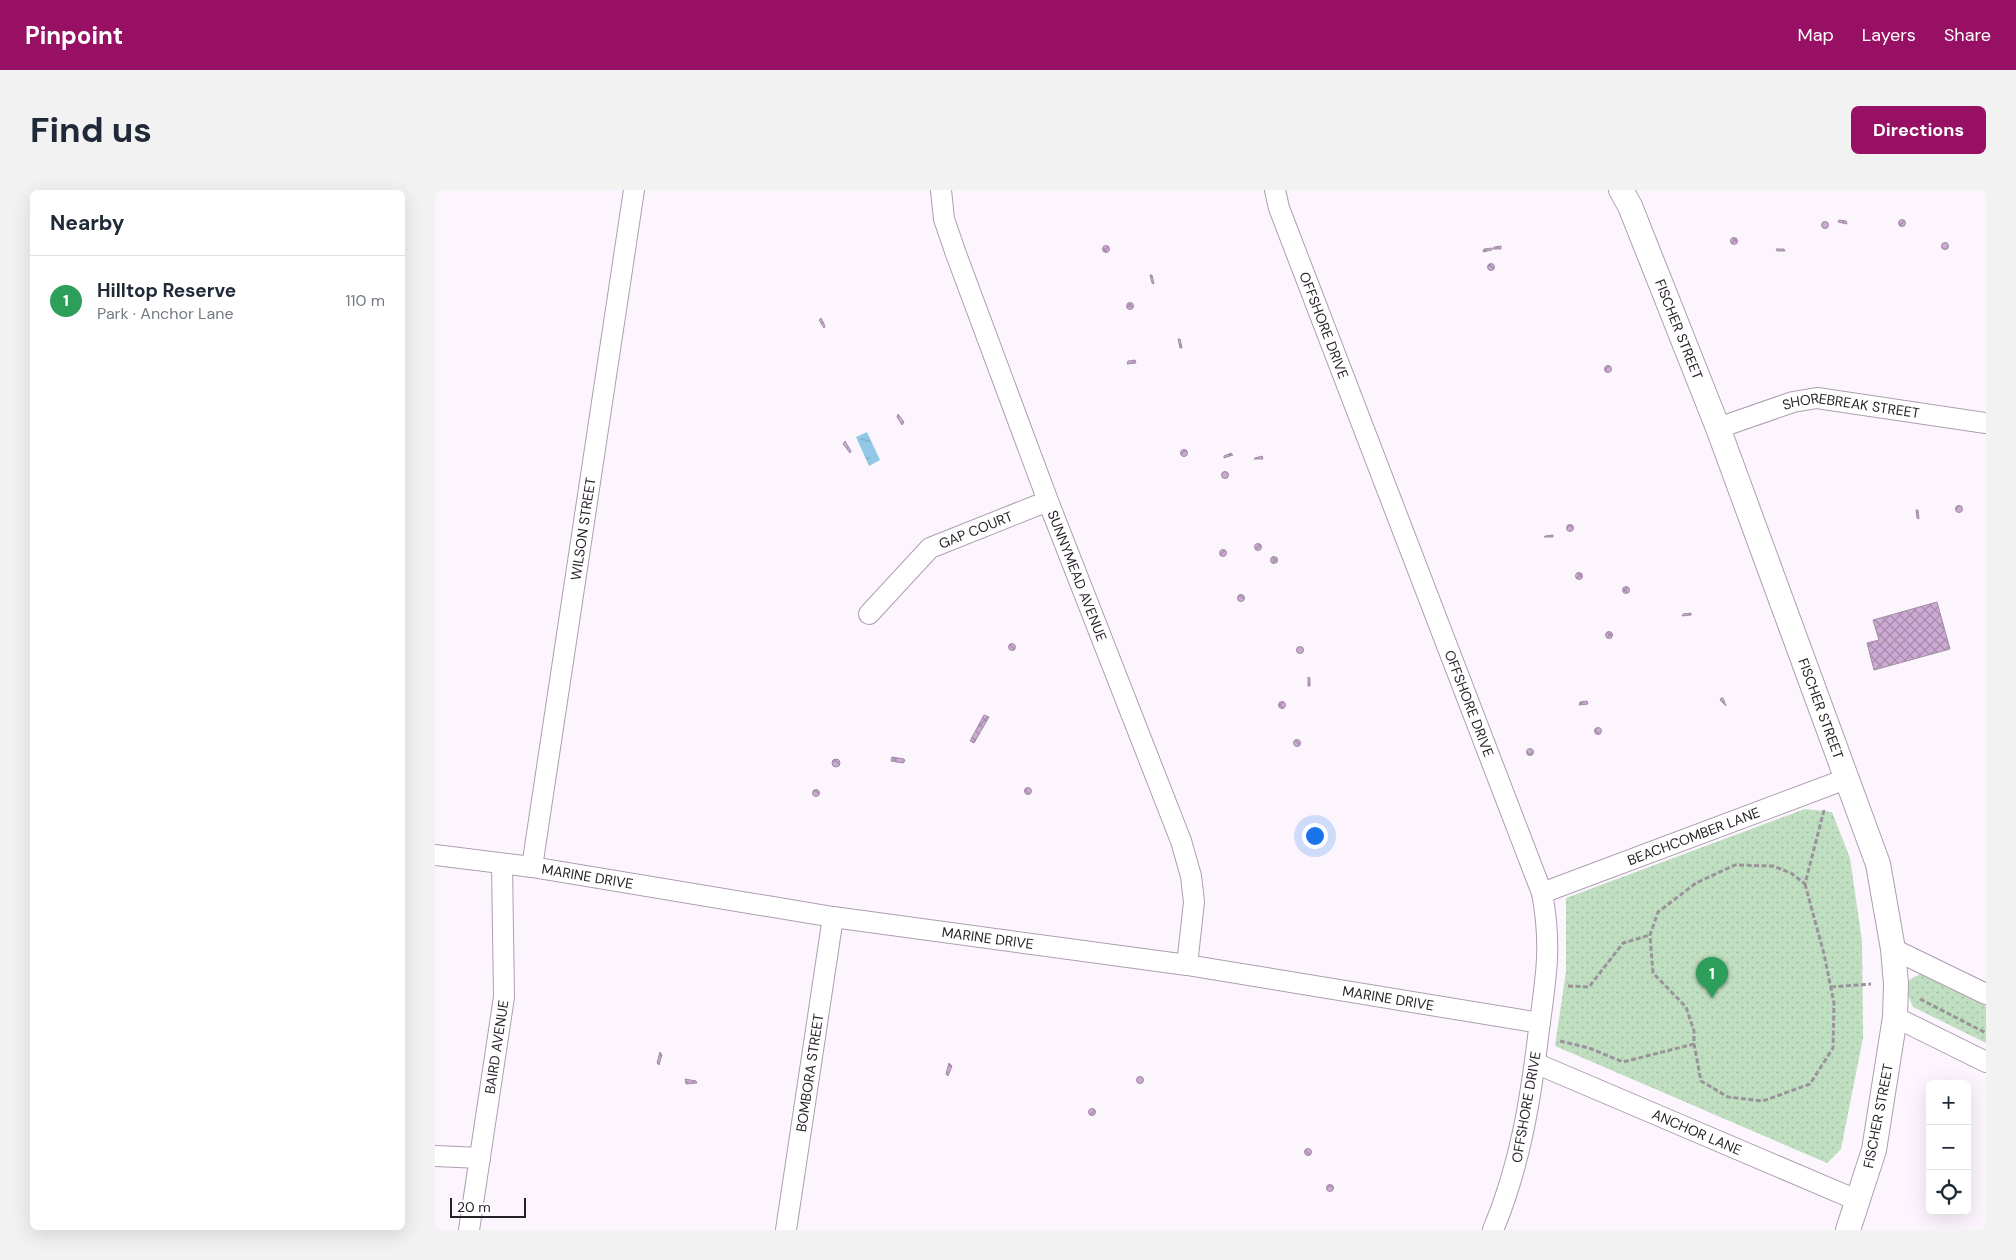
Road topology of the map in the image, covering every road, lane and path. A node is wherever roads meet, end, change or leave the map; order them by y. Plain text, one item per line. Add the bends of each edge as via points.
1 (634, 190) edge
2 (941, 190) edge
3 (1275, 190) edge
4 (1627, 195) edge
5 (1986, 423) edge
6 (1718, 428) junction
7 (1048, 501) junction
8 (869, 614) dead end
9 (1838, 782) junction
10 (435, 855) edge
11 (502, 864) junction
12 (532, 867) junction
13 (1805, 884) junction
14 (1542, 893) junction
15 (833, 916) junction
16 (1649, 935) junction
17 (1893, 949) junction
18 (1187, 965) junction
19 (1862, 983) dead end
20 (1546, 985) junction
21 (1831, 987) junction
22 (1895, 988) junction
23 (1986, 994) edge
24 (1895, 1017) junction
25 (1539, 1030) junction
26 (1986, 1033) edge
27 (1694, 1044) junction
28 (1986, 1062) edge
29 (1535, 1063) junction
30 (435, 1156) edge
31 (480, 1158) junction
32 (1859, 1201) junction
33 (469, 1230) edge
34 (785, 1230) edge
35 (1493, 1230) edge
36 (1848, 1230) edge

1 - 12 street, WILSON STREET
2 - 7 street, SUNNYMEAD AVENUE via 944,219 956,254
3 - 14 street, OFFSHORE DRIVE via 1279,208
4 - 6 street, FISCHER STREET
5 - 6 street, SHOREBREAK STREET via 1817,398 1793,402
6 - 9 street, FISCHER STREET
7 - 8 street, GAP COURT via 930,548
7 - 18 street, SUNNYMEAD AVENUE via 1181,841 1194,902
9 - 13 path
9 - 14 street, BEACHCOMBER LANE
9 - 17 street, FISCHER STREET via 1877,864
10 - 11 street, MARINE DRIVE
11 - 12 street, MARINE DRIVE
11 - 31 street, BAIRD AVENUE via 504,997
12 - 15 street, MARINE DRIVE
13 - 16 path via 1791,873 1773,866 1735,865 1695,883 1658,912
13 - 21 path
14 - 20 street, OFFSHORE DRIVE via 1548,925
15 - 18 street, MARINE DRIVE
15 - 34 street, BOMBORA STREET
16 - 20 path via 1623,943 1589,987
16 - 27 path via 1653,973 1685,1007 1694,1031
17 - 22 street, FISCHER STREET
17 - 23 street
18 - 25 street, MARINE DRIVE
19 - 21 path
20 - 25 street, OFFSHORE DRIVE
21 - 27 path via 1833,1048 1809,1084 1763,1100 1728,1097 1701,1081
22 - 24 street, FISCHER STREET
22 - 26 path
24 - 28 street
24 - 32 street, FISCHER STREET via 1874,1150
25 - 27 path via 1623,1062
25 - 29 street, OFFSHORE DRIVE
29 - 32 street, ANCHOR LANE
29 - 35 street, OFFSHORE DRIVE via 1517,1164
30 - 31 street
31 - 33 street, BAIRD AVENUE
32 - 36 street, FISCHER STREET

